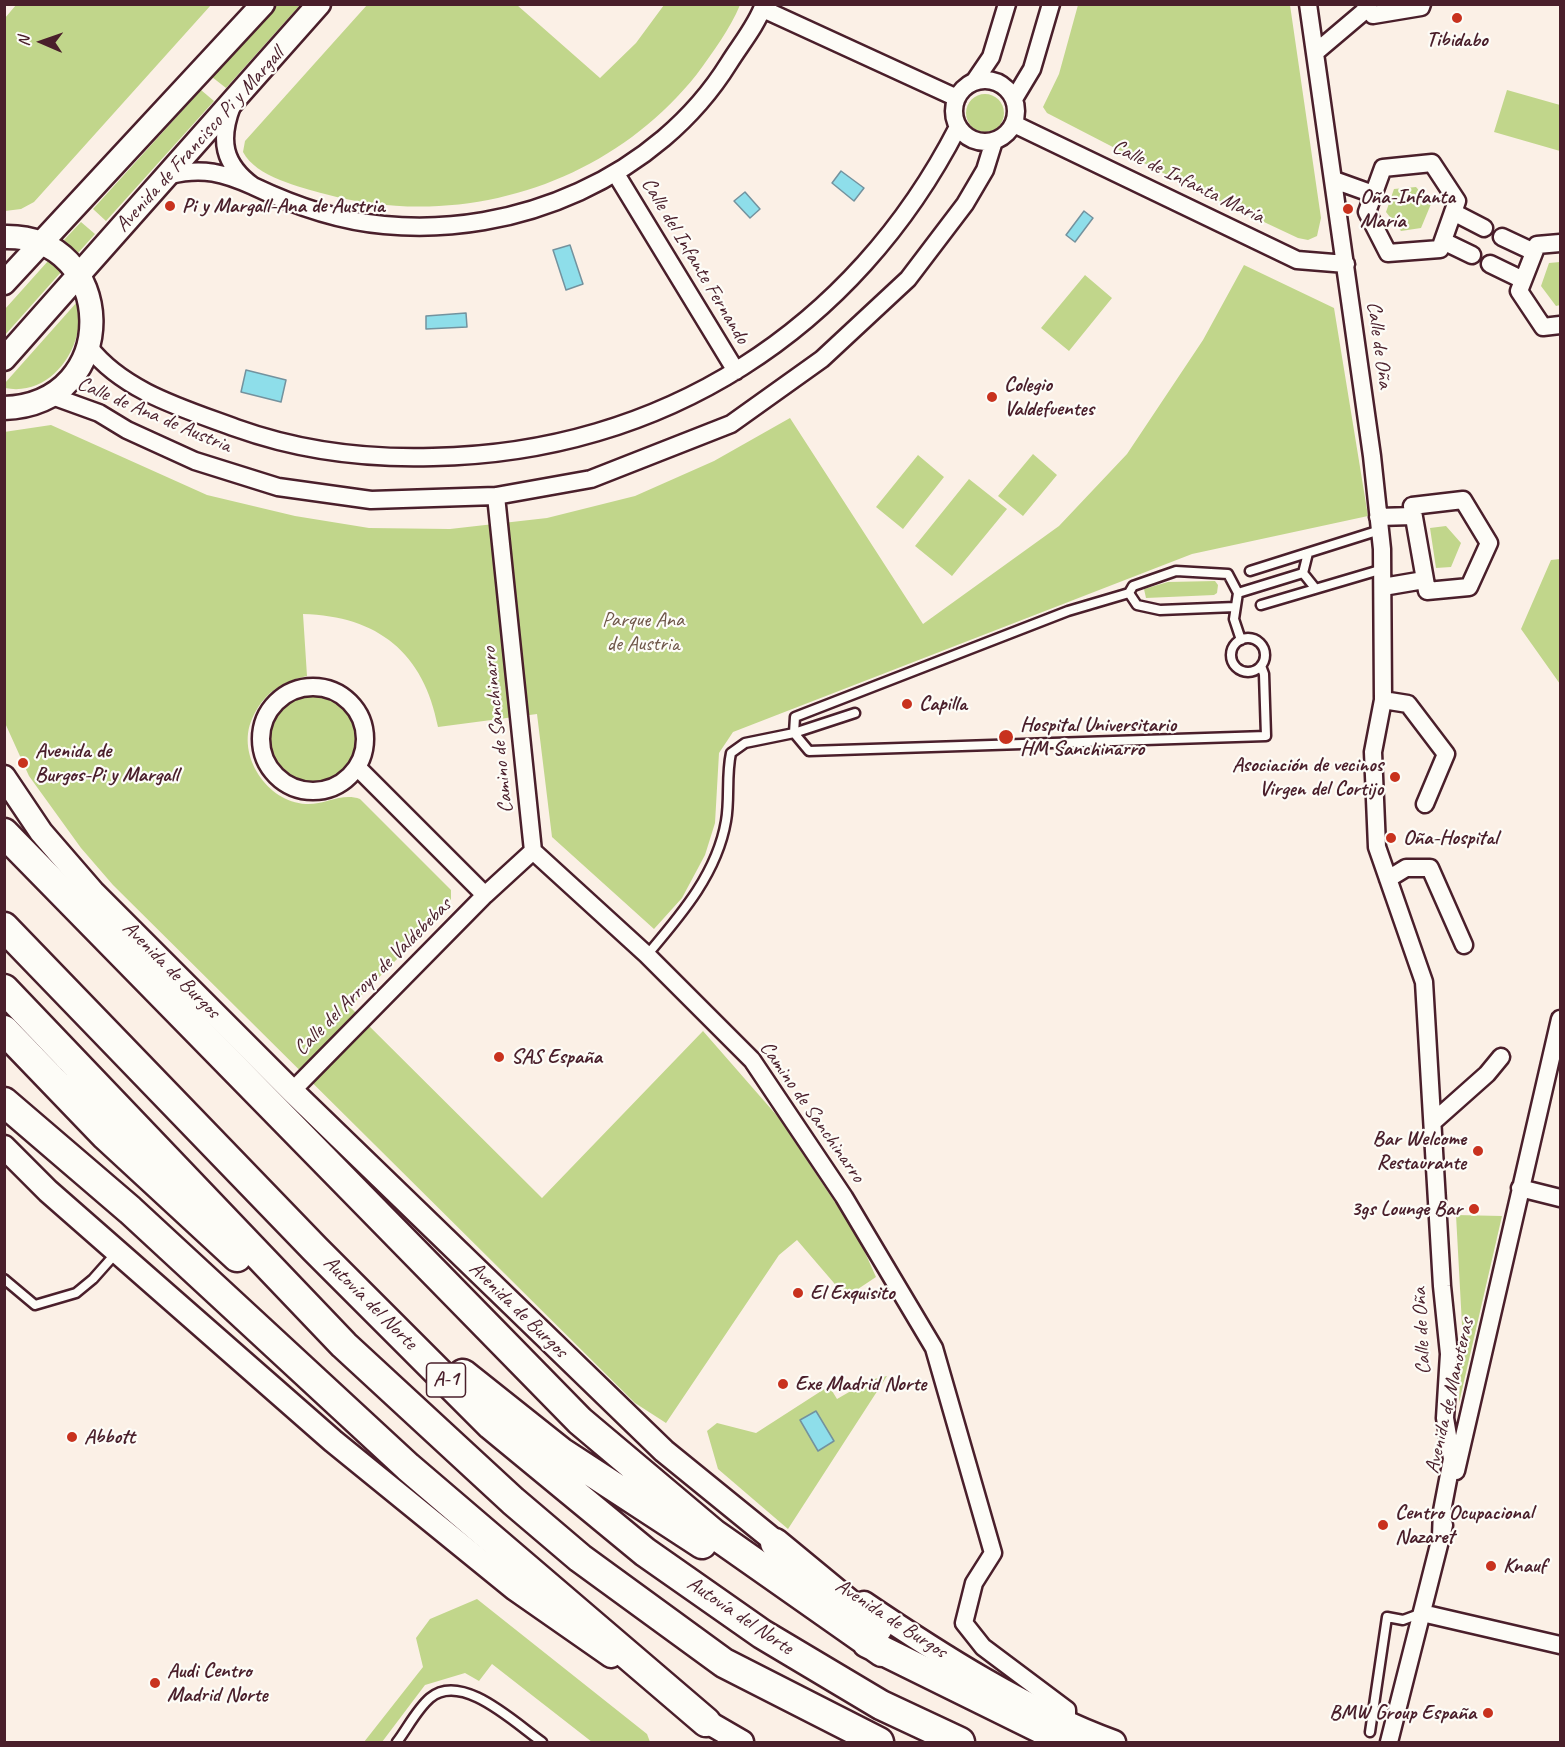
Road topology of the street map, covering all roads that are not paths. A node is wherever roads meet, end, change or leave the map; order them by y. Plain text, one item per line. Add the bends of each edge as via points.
1 (263, 4) edge
2 (320, 4) edge
3 (1007, 4) edge
4 (1051, 4) edge
5 (1308, 4) edge
6 (1422, 4) edge
7 (1366, 6) edge
8 (764, 7) edge
9 (1316, 52) junction
10 (974, 82) junction
11 (957, 98) junction
12 (1014, 99) junction
13 (232, 106) junction
14 (1014, 124) junction
15 (958, 127) junction
16 (994, 141) junction
17 (616, 174) junction
18 (170, 175) junction
19 (1334, 180) junction
20 (253, 186) junction
21 (1373, 194) junction
22 (1453, 212) junction
23 (1484, 228) dead end
24 (4, 237) edge
25 (1502, 237) dead end
26 (1443, 241) junction
27 (41, 243) junction
28 (1560, 243) edge
29 (1534, 252) junction
30 (1472, 255) dead end
31 (1346, 264) junction
32 (1490, 264) dead end
33 (79, 276) junction
34 (1523, 280) junction
35 (4, 283) edge
36 (1560, 325) edge
37 (89, 347) junction
38 (4, 359) edge
39 (736, 371) junction
40 (52, 396) junction
41 (4, 408) edge
42 (496, 496) junction
43 (1413, 516) junction
44 (1379, 523) junction
45 (1308, 553) junction
46 (1383, 570) junction
47 (1250, 571) dead end
48 (1302, 573) junction
49 (1424, 580) junction
50 (1383, 587) junction
51 (1315, 588) junction
52 (1129, 593) junction
53 (1238, 593) junction
54 (1261, 605) dead end
55 (1235, 607) junction
56 (1241, 639) junction
57 (1261, 666) junction
58 (1383, 700) junction
59 (855, 713) dead end
60 (794, 733) junction
61 (357, 767) junction
62 (4, 777) edge
63 (1425, 804) dead end
64 (4, 833) edge
65 (533, 851) junction
66 (1388, 879) junction
67 (485, 895) junction
68 (4, 927) edge
69 (1464, 945) dead end
70 (647, 955) junction
71 (4, 989) edge
72 (1560, 1019) edge
73 (4, 1030) edge
74 (1501, 1057) dead end
75 (1556, 1059) edge
76 (292, 1091) junction
77 (4, 1102) edge
78 (1433, 1122) junction
79 (4, 1147) edge
80 (1520, 1188) junction
81 (1560, 1198) edge
82 (315, 1249) junction
83 (117, 1252) junction
84 (4, 1279) edge
85 (322, 1323) junction
86 (1473, 1395) junction
87 (1448, 1443) junction
88 (1441, 1536) junction
89 (775, 1543) joint
90 (1422, 1613) junction
91 (1560, 1645) edge
92 (882, 1652) junction
93 (714, 1730) junction
94 (1370, 1732) dead end
95 (1064, 1734) edge
96 (397, 1743) edge
97 (542, 1743) edge
98 (742, 1743) edge
99 (879, 1743) edge
100 (960, 1743) edge
101 (1114, 1743) edge
102 (1389, 1743) edge

1 - 27 street, Avenida de Francisco Pi y Margall
2 - 13 street, Avenida de Francisco Pi y Margall
3 - 10 street via 991,57
4 - 12 street via 1032,69
5 - 9 street, Calle de Oña
6 - 7 street via 1373,15
7 - 9 street
8 - 11 street
8 - 17 street via 712,90 683,121
9 - 19 street, Calle de Oña
10 - 11 street
10 - 12 street via 993,81
11 - 15 street via 954,107
12 - 14 street
13 - 18 street, Avenida de Francisco Pi y Margall
13 - 20 street via 225,130 227,154 234,170
14 - 16 street
14 - 31 street, Calle de Infanta María via 1297,260
15 - 16 street via 974,140
15 - 39 street, Calle de Ana de Austria via 925,186 873,257 835,296
16 - 42 street, Calle de Ana de Austria via 984,170 965,204 908,279 822,359 764,401 731,424 591,479
17 - 20 street via 573,196 524,211 484,222 445,226 401,227 356,221 318,213
17 - 39 street, Calle del Infante Fernando
18 - 20 street via 215,171
18 - 33 street, Avenida de Francisco Pi y Margall
19 - 21 street
19 - 31 street, Calle de Oña
21 - 22 street via 1383,168 1432,163 1457,201
21 - 26 street via 1367,212 1388,253 1440,249
22 - 23 street
22 - 26 street
24 - 27 street
25 - 29 street
26 - 30 street
27 - 33 street via 63,257
27 - 35 street, Avenida de Francisco Pi y Margall
28 - 29 street via 1537,244
29 - 34 street
31 - 44 street, Calle de Oña
32 - 34 street
33 - 37 street via 90,298 93,323
33 - 38 street, Avenida de Francisco Pi y Margall
34 - 36 street via 1519,291 1543,327
37 - 39 street, Calle de Ana de Austria via 100,362 170,403 278,443 379,458 479,456 564,443 632,422 698,393
37 - 40 street via 81,367
40 - 41 street via 25,407
40 - 42 street, Calle de Ana de Austria via 99,412 127,430 195,461 278,487 370,500
42 - 65 street, Camino de Sanchinarro
43 - 44 street
43 - 49 street
43 - 49 street via 1412,506 1462,500 1489,543 1469,587 1427,591
44 - 45 lane
44 - 46 street, Calle de Oña
45 - 47 lane
45 - 48 lane
46 - 50 street, Calle de Oña
46 - 51 lane
48 - 51 lane
48 - 53 lane
49 - 50 street
50 - 58 street, Calle de Oña
51 - 54 lane
52 - 53 lane via 1133,586 1176,572 1228,574
52 - 55 lane via 1137,605 1160,610
52 - 60 lane via 1068,611 795,717
53 - 55 lane
55 - 56 lane via 1234,619
56 - 57 lane via 1252,639 1262,645 1265,656
56 - 57 lane via 1232,652 1236,667 1251,671
57 - 60 lane via 1266,736 809,751
58 - 63 street via 1408,704 1446,754
58 - 66 street, Calle de Oña via 1373,752 1377,847
59 - 60 lane
60 - 70 lane via 745,743 731,753 726,775 726,821 713,864 684,911
61 - 61 street via 364,750 365,732 359,715 341,696 316,687 298,689 282,697 270,710 262,733 265,758 285,783 300,790 325,789 347,779
61 - 67 street, Calle del Arroyo de Valdebebas
62 - 76 street, Avenida de Burgos via 41,832 93,892
64 - 92 highway via 580,1421 714,1534
65 - 67 street, Calle del Arroyo de Valdebebas
65 - 70 street, Camino de Sanchinarro
66 - 69 street via 1406,868 1430,868
66 - 78 street, Calle de Oña via 1424,982
67 - 76 street, Calle del Arroyo de Valdebebas
68 - 82 highway, Autovía del Norte / A-1
70 - 95 street, Camino de Sanchinarro via 752,1060 844,1197 934,1348 993,1553 974,1583 964,1623 983,1647 1067,1710
71 - 85 highway, Autovía del Norte / A-1
72 - 75 street, Avenida de Manoteras
73 - 85 highway via 106,1136 283,1300
74 - 78 street
75 - 80 street, Avenida de Manoteras
76 - 89 street, Avenida de Burgos via 664,1451
77 - 93 highway via 130,1210 408,1467
78 - 87 street, Calle de Oña via 1435,1287 1449,1354 1445,1418
79 - 83 street
80 - 81 street
80 - 86 street, Avenida de Manoteras
82 - 92 highway via 561,1452 777,1592
82 - 100 highway, Autovía del Norte / A-1 via 491,1425 645,1552 772,1640 881,1705
83 - 84 lane via 76,1293 35,1305
83 - 93 street via 333,1441 515,1588
85 - 99 highway, Autovía del Norte / A-1 via 446,1441 580,1558 724,1663
86 - 87 street
86 - 88 street, Avenida de Manoteras
87 - 88 street, Calle de Oña via 1452,1465
87 - 90 street via 1434,1511
88 - 90 street, Avenida de Manoteras
89 - 95 highway via 887,1636
90 - 91 street
90 - 94 lane via 1403,1620 1387,1617
90 - 102 street, Avenida de Manoteras
92 - 95 highway
93 - 98 street
95 - 101 street
96 - 97 lane via 431,1697 454,1690 481,1696

